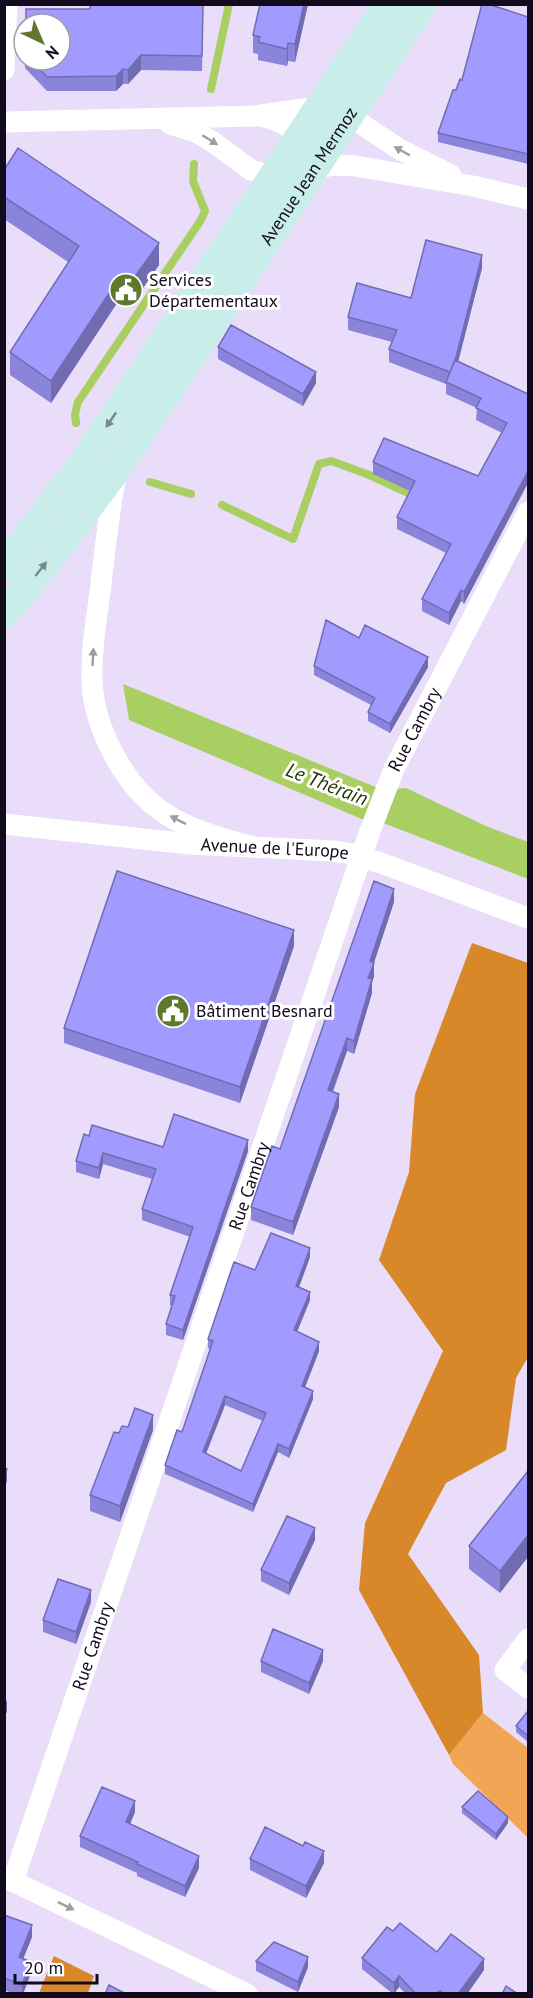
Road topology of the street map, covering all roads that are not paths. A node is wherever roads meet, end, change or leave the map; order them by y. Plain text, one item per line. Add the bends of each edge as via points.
1 (7, 4) edge
2 (388, 4) edge
3 (402, 4) edge
4 (422, 4) edge
5 (4, 70) edge
6 (333, 110) junction
7 (252, 116) junction
8 (134, 119) junction
9 (4, 122) edge
10 (287, 168) junction
11 (473, 186) junction
12 (528, 199) edge
13 (117, 468) junction
14 (528, 512) edge
15 (4, 567) edge
16 (4, 614) edge
17 (6, 824) edge
18 (253, 847) junction
19 (362, 857) junction
20 (528, 918) edge
21 (528, 1639) edge
22 (528, 1688) edge
23 (9, 1879) edge
24 (248, 1994) edge

1 - 5 street
2 - 6 main road, Avenue Jean Mermoz
3 - 6 street
4 - 6 main road, Avenue Jean Mermoz
6 - 7 street
6 - 10 main road, Avenue Jean Mermoz
11 -> 6 street
7 - 8 street
7 - 10 street via 272,119 292,130
8 - 9 street
8 -> 10 street via 176,125
10 - 11 street via 355,166
10 - 13 main road, Avenue Jean Mermoz
10 -> 15 main road, Avenue Jean Mermoz via 84,462
11 - 12 street
16 -> 13 main road, Avenue Jean Mermoz
18 -> 13 street via 189,826 146,800 122,769 100,719 93,689 94,647
14 - 19 street, Rue Cambry via 390,778
17 - 18 street, Avenue de l'Europe
18 - 19 street, Avenue de l'Europe via 333,850
19 - 20 street, Avenue de l'Europe
19 - 23 street, Rue Cambry
21 - 22 street via 505,1670
23 -> 24 street

